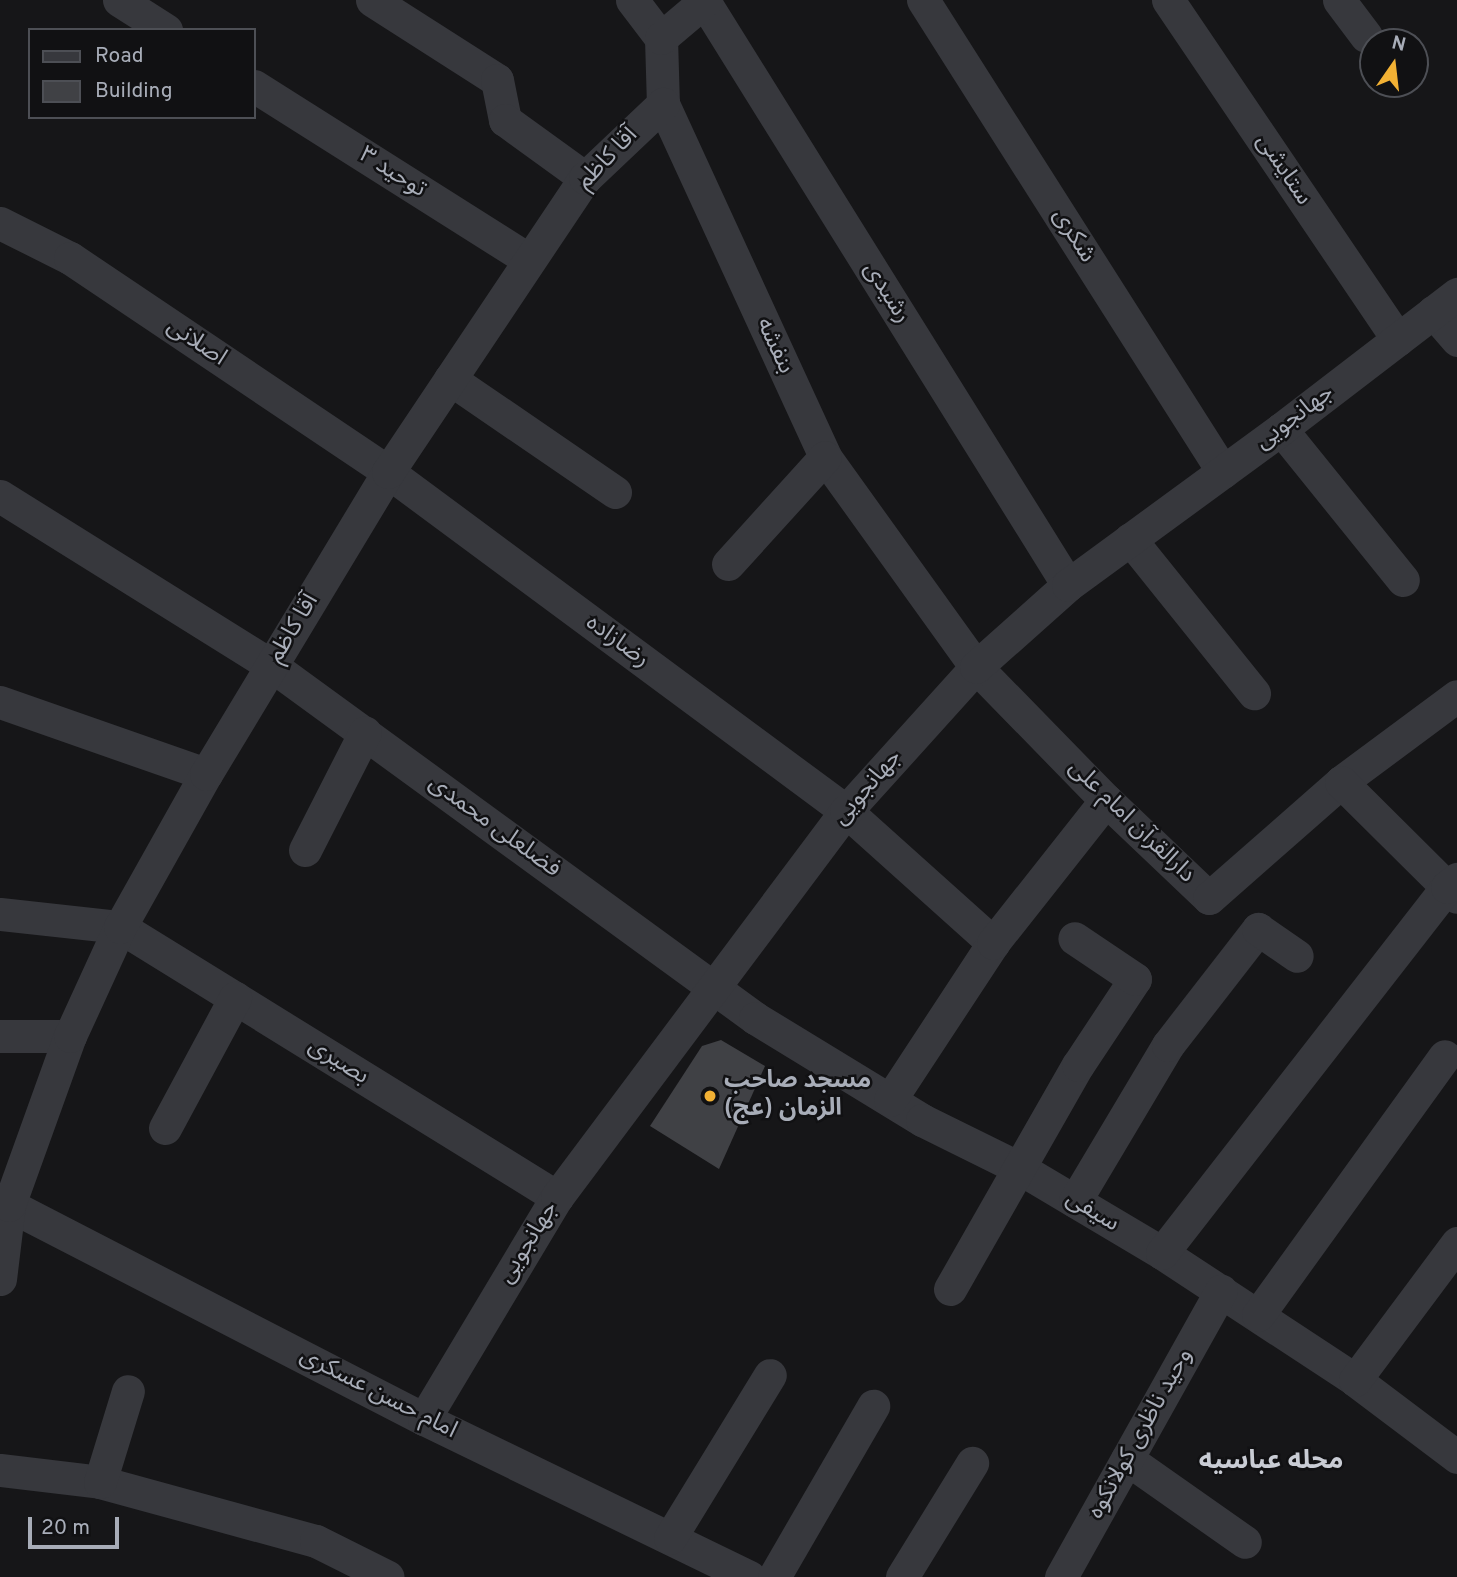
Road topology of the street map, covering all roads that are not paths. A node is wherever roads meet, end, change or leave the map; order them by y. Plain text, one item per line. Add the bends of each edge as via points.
1 (118, 0) edge
2 (372, 0) edge
3 (632, 0) edge
4 (705, 0) edge
5 (923, 0) edge
6 (1168, 0) edge
7 (1339, 0) edge
8 (163, 28) edge
9 (1360, 28) edge
10 (661, 37) junction
11 (256, 87) edge
12 (663, 104) junction
13 (585, 178) junction
14 (0, 223) edge
15 (529, 260) junction
16 (1445, 303) edge
17 (1398, 340) junction
18 (1457, 340) edge
19 (450, 379) junction
20 (1281, 429) junction
21 (825, 457) junction
22 (1223, 471) junction
23 (388, 472) junction
24 (615, 492) dead end
25 (0, 496) edge
26 (1130, 539) junction
27 (728, 564) dead end
28 (1404, 580) dead end
29 (1068, 585) junction
30 (272, 666) junction
31 (976, 667) junction
32 (1254, 693) dead end
33 (1457, 696) edge
34 (0, 702) edge
35 (365, 732) junction
36 (206, 774) junction
37 (1340, 782) junction
38 (1106, 800) junction
39 (846, 811) junction
40 (305, 850) dead end
41 (1454, 887) edge
42 (0, 915) edge
43 (120, 927) junction
44 (1074, 938) dead end
45 (993, 943) junction
46 (1297, 957) dead end
47 (715, 988) junction
48 (235, 998) junction
49 (0, 1036) edge
50 (70, 1036) junction
51 (1445, 1056) dead end
52 (890, 1100) junction
53 (165, 1128) dead end
54 (1019, 1168) junction
55 (557, 1197) junction
56 (1075, 1201) junction
57 (5, 1205) edge
58 (1457, 1243) edge
59 (1162, 1253) junction
60 (0, 1279) edge
61 (950, 1289) dead end
62 (1221, 1291) junction
63 (1258, 1315) junction
64 (770, 1375) dead end
65 (1355, 1380) junction
66 (128, 1391) dead end
67 (873, 1406) dead end
68 (424, 1419) junction
69 (1453, 1444) edge
70 (1127, 1460) junction
71 (972, 1463) dead end
72 (0, 1470) edge
73 (100, 1482) junction
74 (670, 1538) junction
75 (1245, 1542) dead end
76 (388, 1577) edge
77 (750, 1577) edge
78 (774, 1577) edge
79 (902, 1577) edge
80 (1061, 1577) edge

1 - 8 street
2 - 13 street via 497,80 505,120
3 - 10 street
4 - 10 street
4 - 29 street, رشیدی
5 - 22 street, شکری
6 - 17 street, ستایشی
7 - 9 street
10 - 12 street, بنفشه
11 - 15 street, توحید ۳
12 - 13 street, آقا کاظم
12 - 21 street, بنفشه
13 - 15 street, آقا کاظم
14 - 23 street, اصلانی via 71,258
15 - 19 street, آقا کاظم
16 - 17 street, جهانجویی
16 - 18 street
17 - 20 street, جهانجویی
19 - 23 street, آقا کاظم
19 - 24 street
20 - 22 street, جهانجویی
20 - 28 street
21 - 27 street
21 - 31 street, بنفشه
22 - 26 street, جهانجویی
23 - 30 street, آقا کاظم
23 - 39 street, رضازاده
25 - 30 street, فضلعلی محمدی
26 - 29 street, جهانجویی
26 - 32 street
29 - 31 street, جهانجویی
30 - 35 street, فضلعلی محمدی
30 - 36 street, آقا کاظم
31 - 38 street, دارالقرآن امام علی
31 - 39 street, جهانجویی
33 - 37 street, دارالقرآن امام علی
34 - 36 street
35 - 40 street
35 - 47 street, فضلعلی محمدی
36 - 43 street, آقا کاظم
37 - 38 street, دارالقرآن امام علی via 1209,898
37 - 41 street
38 - 45 street
39 - 45 street, رضازاده
39 - 47 street, جهانجویی
41 - 59 street
42 - 43 street
43 - 48 street, بصیری
43 - 50 street, آقا کاظم
44 - 54 street via 1135,979 1078,1065
45 - 52 street
46 - 56 street via 1258,929 1168,1045
47 - 52 street, سیفی via 755,1018
47 - 55 street, جهانجویی
48 - 53 street
48 - 55 street, بصیری
49 - 50 street
50 - 57 street, آقا کاظم
51 - 63 street
52 - 54 street, سیفی
54 - 56 street, سیفی
54 - 61 street
55 - 68 street, جهانجویی
56 - 59 street, سیفی
57 - 60 street, آقا کاظم
57 - 68 street, امام حسن عسکری
58 - 65 street
59 - 62 street, سیفی
62 - 63 street, سیفی
62 - 70 street, وحید ناظری کولانکوه
63 - 65 street, سیفی
64 - 74 street
65 - 69 street, سیفی
66 - 73 street
67 - 78 street
68 - 74 street, امام حسن عسکری
70 - 75 street
70 - 80 street, وحید ناظری کولانکوه
71 - 79 street
72 - 73 street
73 - 76 street via 316,1541
74 - 77 street, امام حسن عسکری

